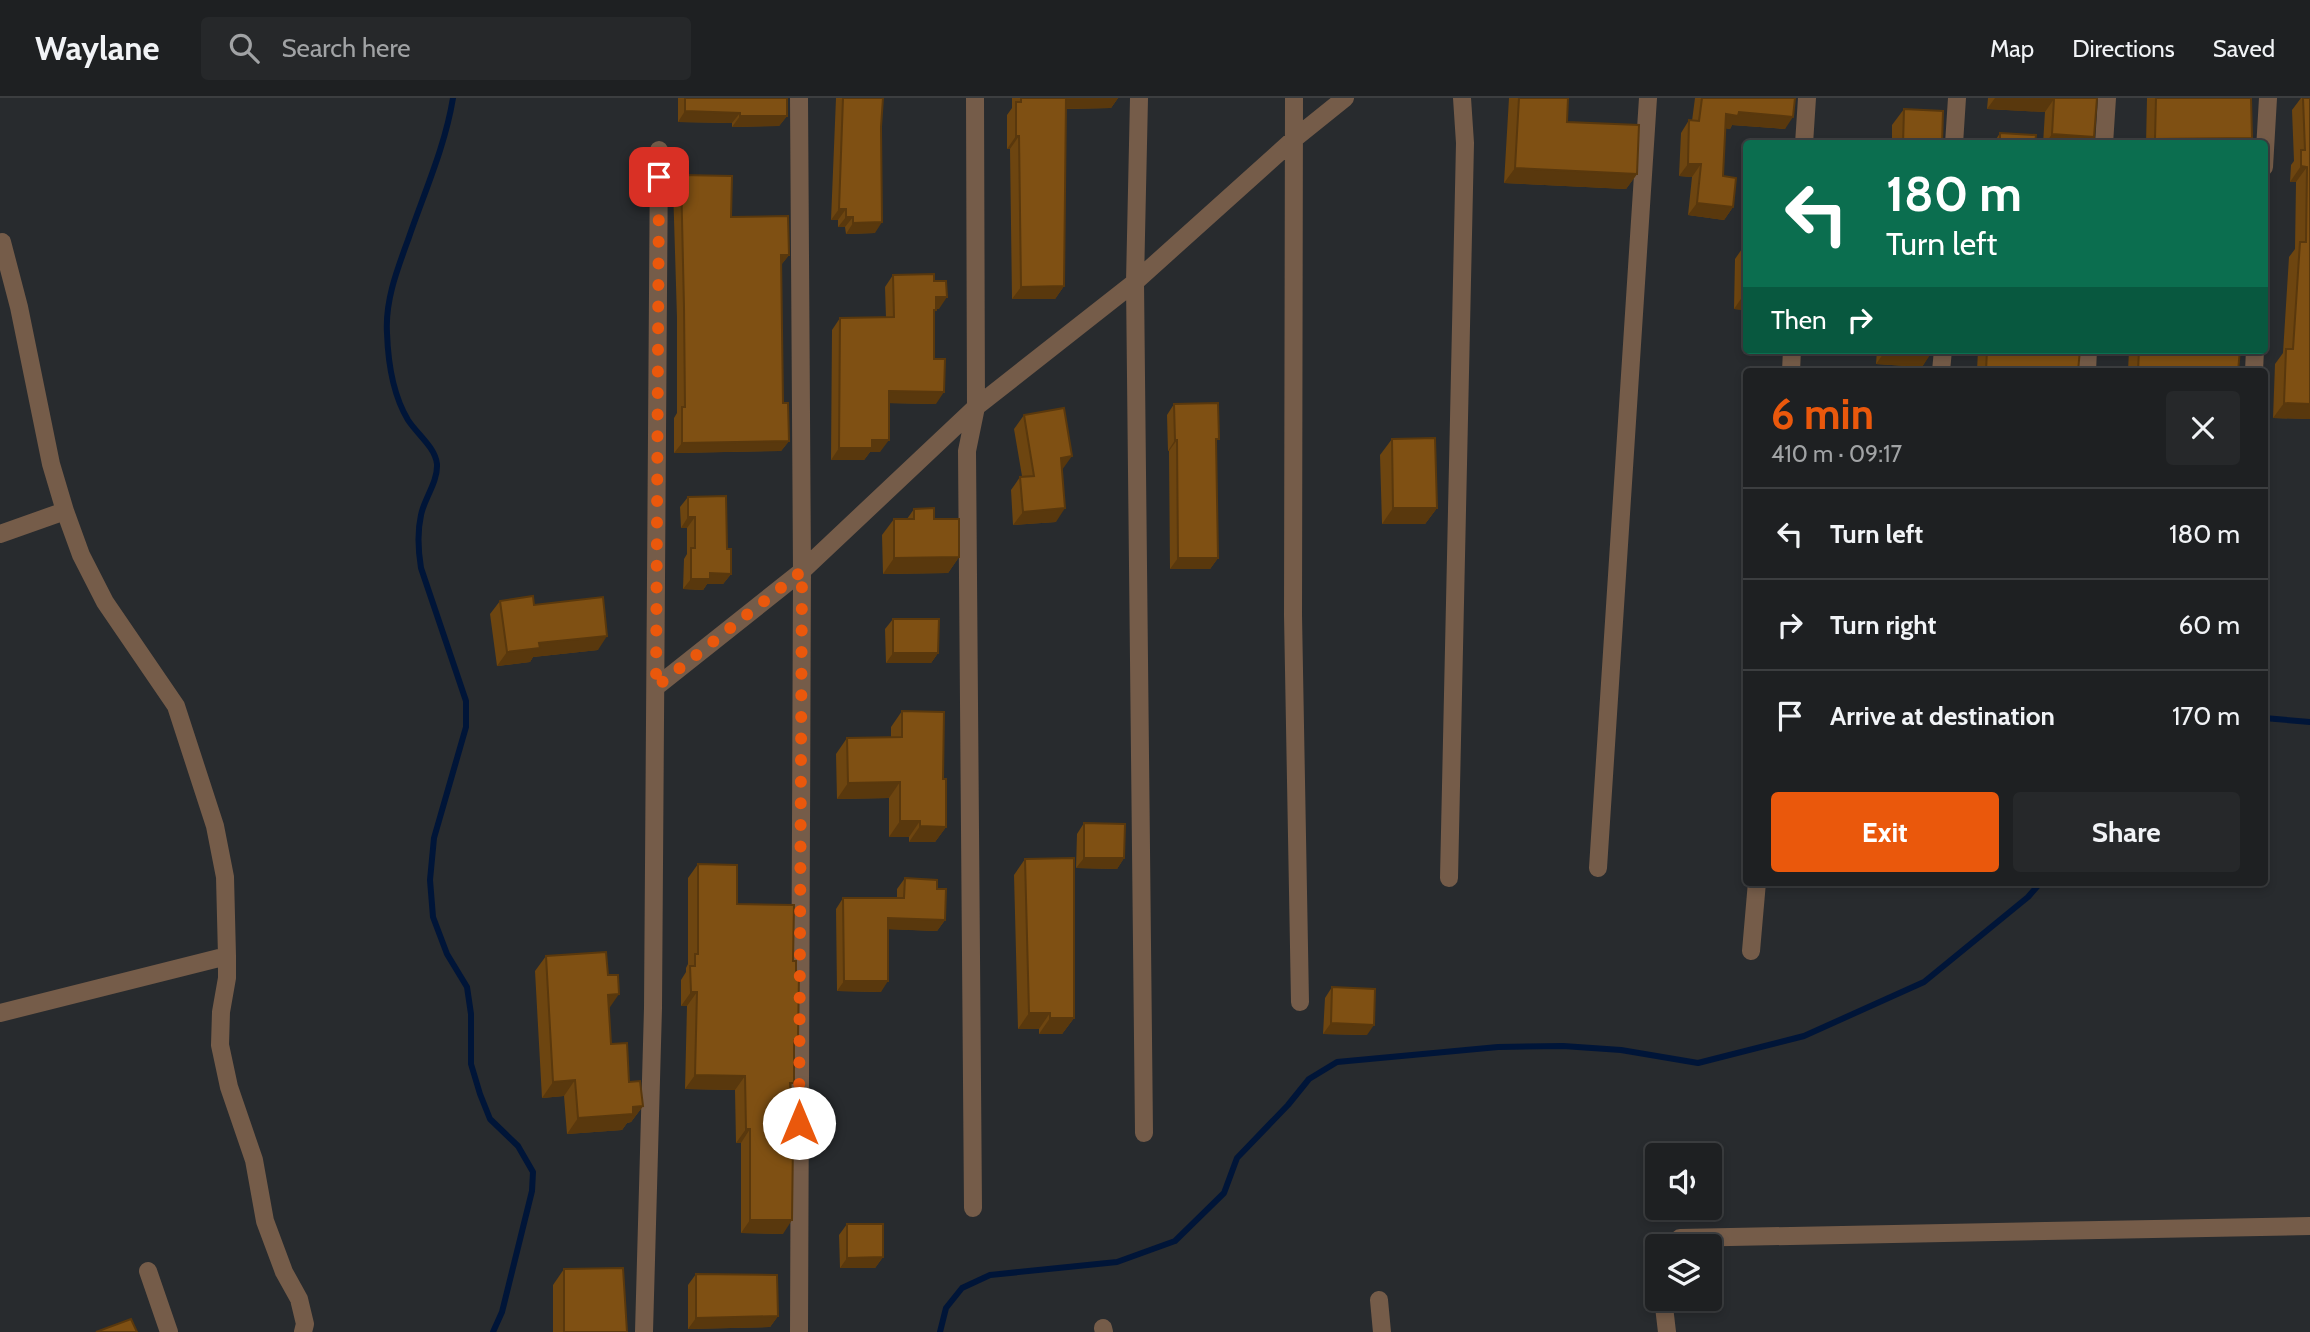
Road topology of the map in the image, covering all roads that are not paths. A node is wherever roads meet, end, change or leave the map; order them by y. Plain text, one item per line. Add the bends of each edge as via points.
1 (799, 98) edge
2 (975, 98) edge
3 (1139, 98) edge
4 (1294, 98) edge
5 (1345, 98) edge
6 (1462, 98) edge
7 (1648, 98) edge
8 (1807, 98) edge
9 (1957, 98) edge
10 (2107, 98) edge
11 (2268, 98) edge
12 (1294, 139) junction
13 (1804, 140) edge
14 (1954, 140) edge
15 (2104, 140) edge
16 (2266, 140) edge
17 (659, 150) dead end
18 (2, 242) dead end
19 (1135, 282) junction
20 (976, 407) junction
21 (65, 511) junction
22 (0, 534) edge
23 (802, 571) junction
24 (656, 687) junction
25 (1598, 868) dead end
26 (1449, 878) dead end
27 (1757, 886) edge
28 (1751, 951) dead end
29 (227, 956) junction
30 (1300, 1002) dead end
31 (0, 1013) edge
32 (1144, 1133) dead end
33 (973, 1208) dead end
34 (2310, 1226) edge
35 (1722, 1237) edge
36 (148, 1271) dead end
37 (1379, 1300) dead end
38 (1665, 1311) edge
39 (169, 1332) edge
40 (303, 1332) edge
41 (644, 1332) edge
42 (799, 1332) edge
43 (1382, 1332) edge
44 (1667, 1332) edge

1 - 23 street
2 - 20 street
3 - 19 street
4 - 12 street
5 - 12 street
6 - 26 street via 1465,143
7 - 25 street
8 - 13 street
9 - 14 street
10 - 15 street
11 - 16 street
12 - 19 street
12 - 30 street via 1293,615
17 - 24 street
18 - 21 street
19 - 20 street
19 - 32 street
20 - 23 street
20 - 33 street via 967,451
21 - 22 street
21 - 29 street via 105,602 176,706 215,826 225,877
23 - 24 street
23 - 42 street
24 - 41 street
27 - 28 street
29 - 31 street
29 - 40 street via 220,1045 254,1160 265,1221 299,1299
34 - 35 street
36 - 39 street
37 - 43 street
38 - 44 street

